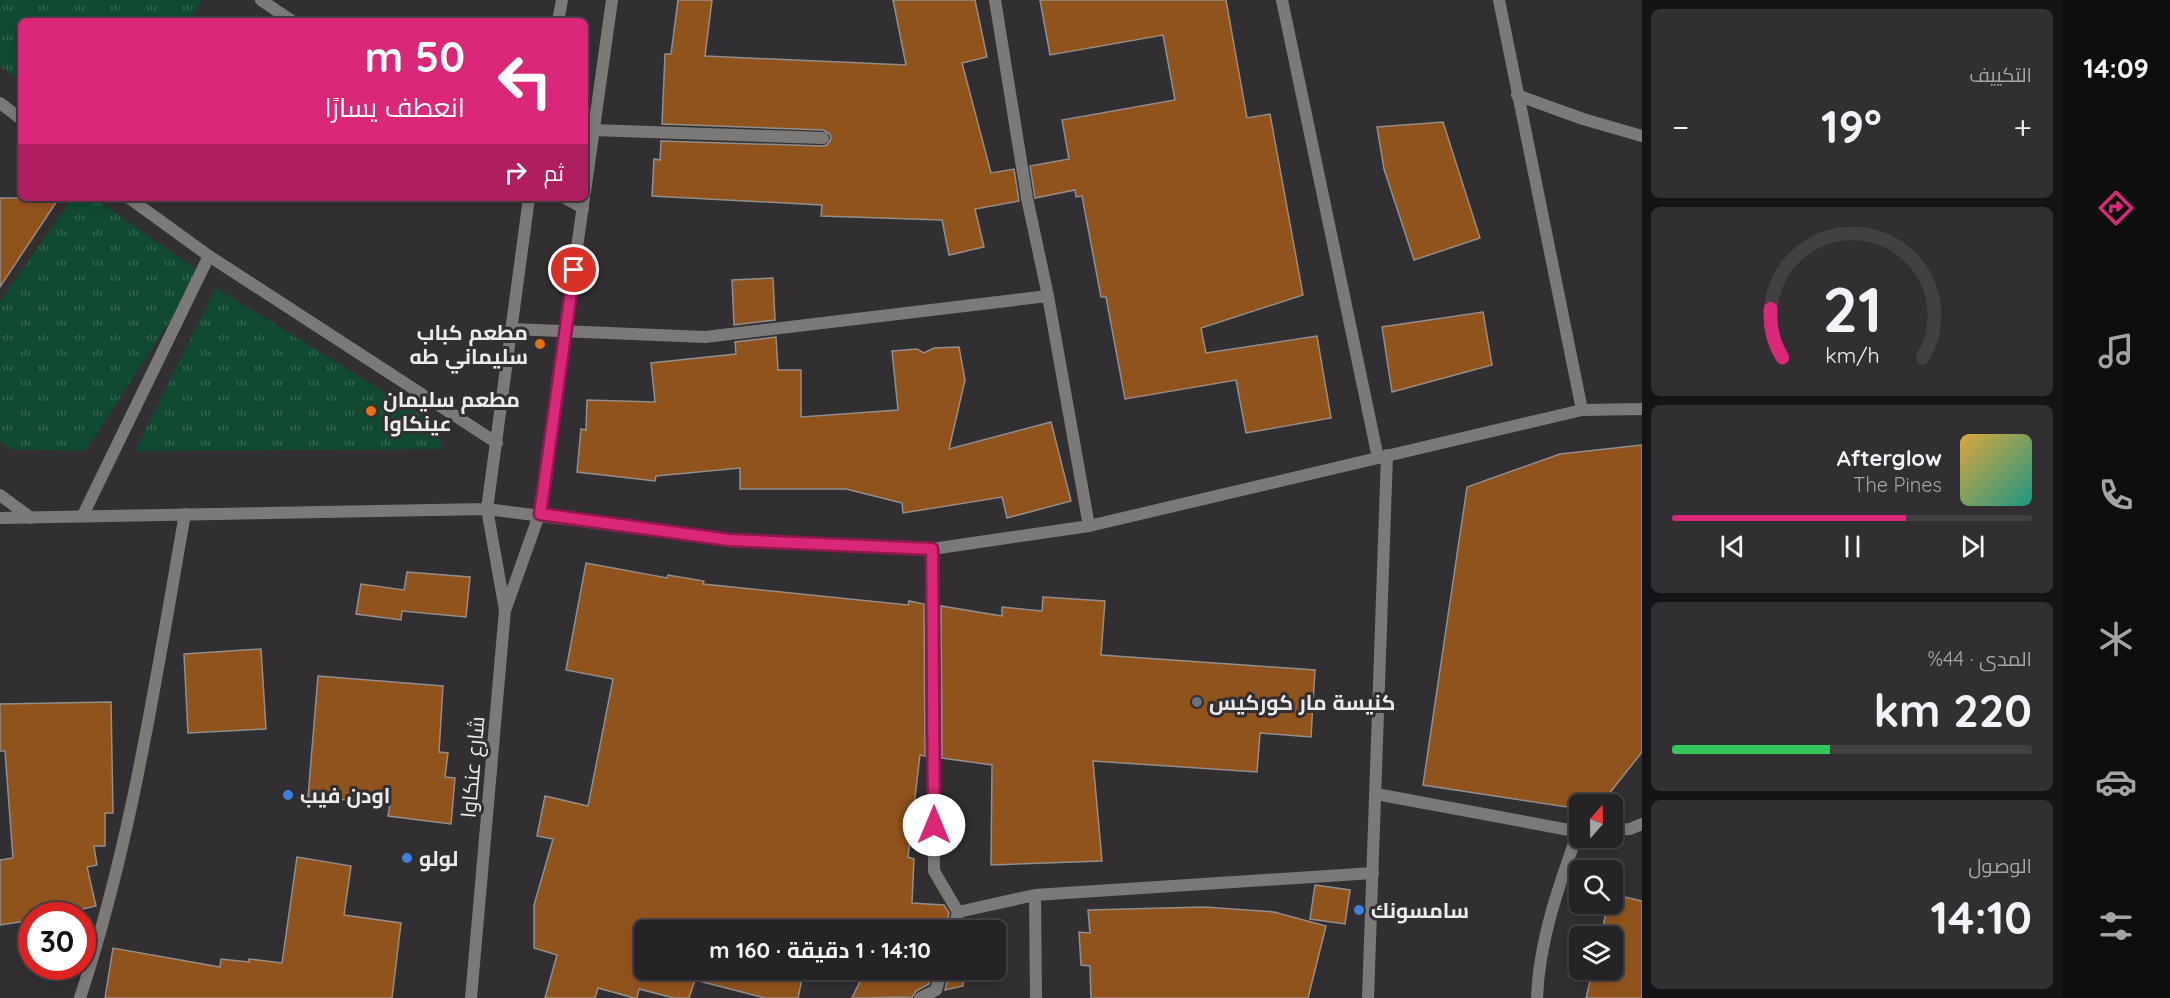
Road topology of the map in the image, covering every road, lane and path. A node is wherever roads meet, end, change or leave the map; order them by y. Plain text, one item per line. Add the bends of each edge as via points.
1 (261, 0) edge
2 (562, 0) edge
3 (612, 0) edge
4 (995, 0) edge
5 (1282, 0) edge
6 (1499, 0) edge
7 (288, 18) edge
8 (559, 18) edge
9 (1517, 94) junction
10 (0, 103) edge
11 (18, 116) edge
12 (593, 130) junction
13 (1642, 136) edge
14 (824, 138) dead end
15 (588, 169) edge
16 (133, 201) edge
17 (529, 201) edge
18 (584, 203) edge
19 (209, 256) junction
20 (1048, 296) junction
21 (512, 329) junction
22 (565, 332) junction
23 (1642, 409) edge
24 (1582, 410) junction
25 (497, 443) junction
26 (1383, 456) junction
27 (0, 495) edge
28 (488, 509) junction
29 (185, 514) junction
30 (540, 514) junction
31 (83, 515) junction
32 (0, 518) edge
33 (31, 518) junction
34 (1089, 526) junction
35 (932, 549) junction
36 (505, 610) junction
37 (1376, 794) junction
38 (1642, 824) edge
39 (1623, 829) edge
40 (1569, 830) edge
41 (1574, 848) edge
42 (1373, 873) junction
43 (1035, 895) junction
44 (958, 912) junction
45 (956, 920) edge
46 (939, 980) edge
47 (80, 998) edge
48 (471, 998) edge
49 (920, 998) edge
50 (1036, 998) edge
51 (1368, 998) edge
52 (1537, 998) edge

1 - 7 street
2 - 8 street
3 - 12 street
4 - 20 street via 1027,198
5 - 26 street
6 - 9 street
9 - 13 street
9 - 24 street
10 - 11 street
12 - 14 street
12 - 15 street
16 - 19 street
17 - 21 street, شارع عنكاوا
18 - 22 street, شارع عنكاوا
19 - 25 street
19 - 31 street
20 - 22 street via 705,337
20 - 34 street
21 - 22 street
21 - 25 street, شارع عنكاوا
22 - 30 street, شارع عنكاوا
23 - 24 street
24 - 26 street
25 - 28 street, شارع عنكاوا
26 - 34 street
26 - 37 street
27 - 33 street
28 - 29 street
28 - 30 street
28 - 36 street, شارع عنكاوا
29 - 31 street
29 - 47 street via 138,782 100,937
30 - 35 street via 729,540
30 - 36 street, شارع عنكاوا
31 - 33 street
32 - 33 street
34 - 35 street
35 - 44 street via 934,871
36 - 48 street, شارع عنكاوا
37 - 40 street
37 - 42 street
38 - 39 street
41 - 52 street via 1549,921
42 - 43 street
42 - 51 street
43 - 44 street
43 - 50 street
44 - 45 street
46 - 49 street via 936,990

